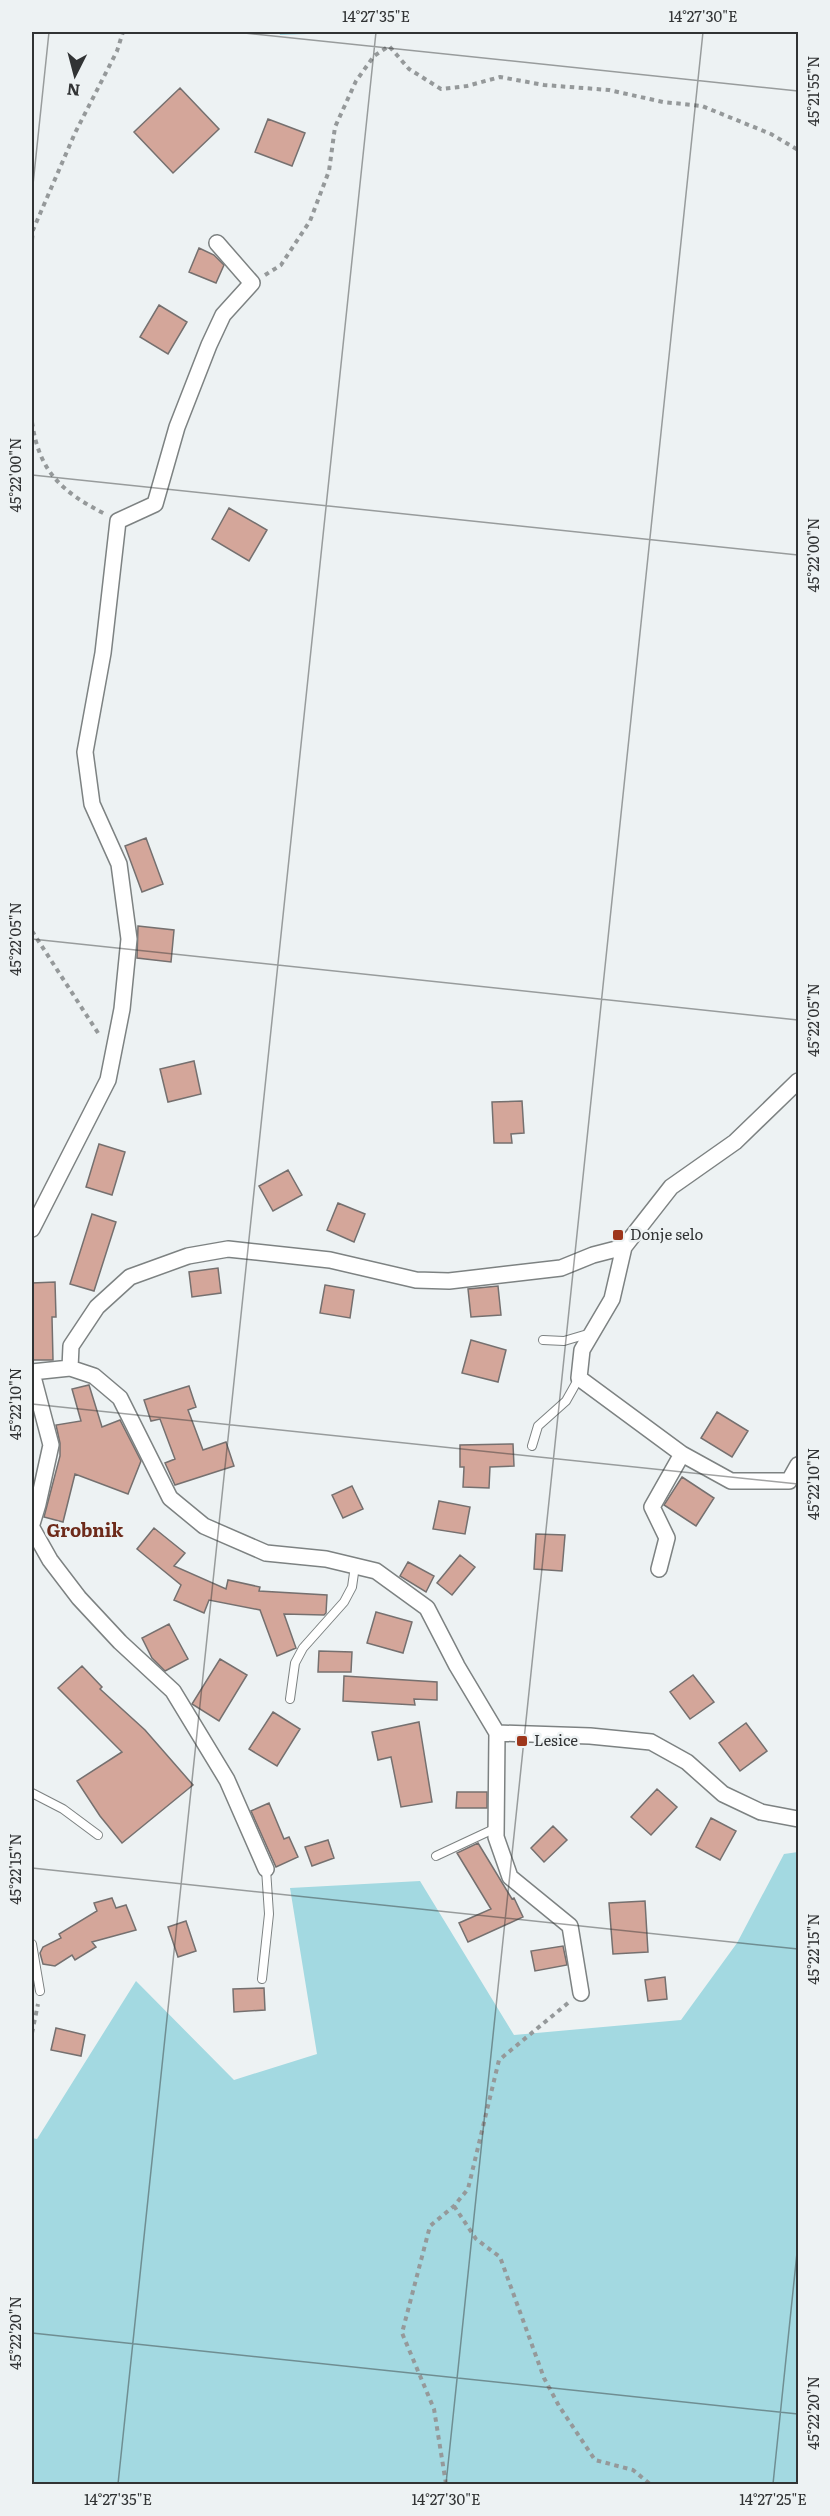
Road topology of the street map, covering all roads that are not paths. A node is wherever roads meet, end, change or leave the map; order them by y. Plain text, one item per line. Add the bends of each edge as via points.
1 (217, 243) dead end
2 (798, 1081) edge
3 (32, 1229) edge
4 (624, 1246) junction
5 (592, 1333) junction
6 (543, 1340) dead end
7 (70, 1368) junction
8 (32, 1372) edge
9 (579, 1378) junction
10 (532, 1446) dead end
11 (682, 1454) junction
12 (798, 1465) edge
13 (32, 1526) edge
14 (355, 1566) junction
15 (659, 1569) dead end
16 (290, 1700) dead end
17 (497, 1733) junction
18 (32, 1793) edge
19 (798, 1819) edge
20 (496, 1828) junction
21 (98, 1835) dead end
22 (436, 1856) dead end
23 (266, 1869) joint
24 (32, 1945) edge
25 (262, 1979) dead end
26 (40, 1991) road end
27 (581, 1993) road end

1 - 3 street via 252,283 223,315 208,345 177,427 155,504 118,521 103,652 85,752 92,804 119,864 129,939 122,1009 108,1080
2 - 4 street via 735,1142 671,1186
4 - 5 street via 612,1299
4 - 7 street via 561,1268 449,1281 416,1280 330,1260 228,1249 188,1256 130,1277 97,1308 71,1346
5 - 6 lane via 564,1341
5 - 9 street via 582,1350
7 - 8 street
7 - 14 street via 94,1376 120,1398 171,1498 204,1526 266,1553
8 - 13 street via 51,1445
9 - 10 lane via 566,1401 538,1426
9 - 11 street
11 - 12 street via 731,1481 789,1481
11 - 15 street via 652,1507 667,1538
13 - 23 street via 50,1560 79,1598 173,1692 227,1780
14 - 16 lane via 352,1587 344,1602 313,1635 295,1663
14 - 17 street via 376,1571 427,1608
17 - 19 street via 651,1742 687,1762 723,1794 761,1812
17 - 20 street
18 - 21 lane via 63,1809
20 - 22 lane
20 - 27 street via 510,1877 570,1926
23 - 25 lane via 269,1914
24 - 26 lane

